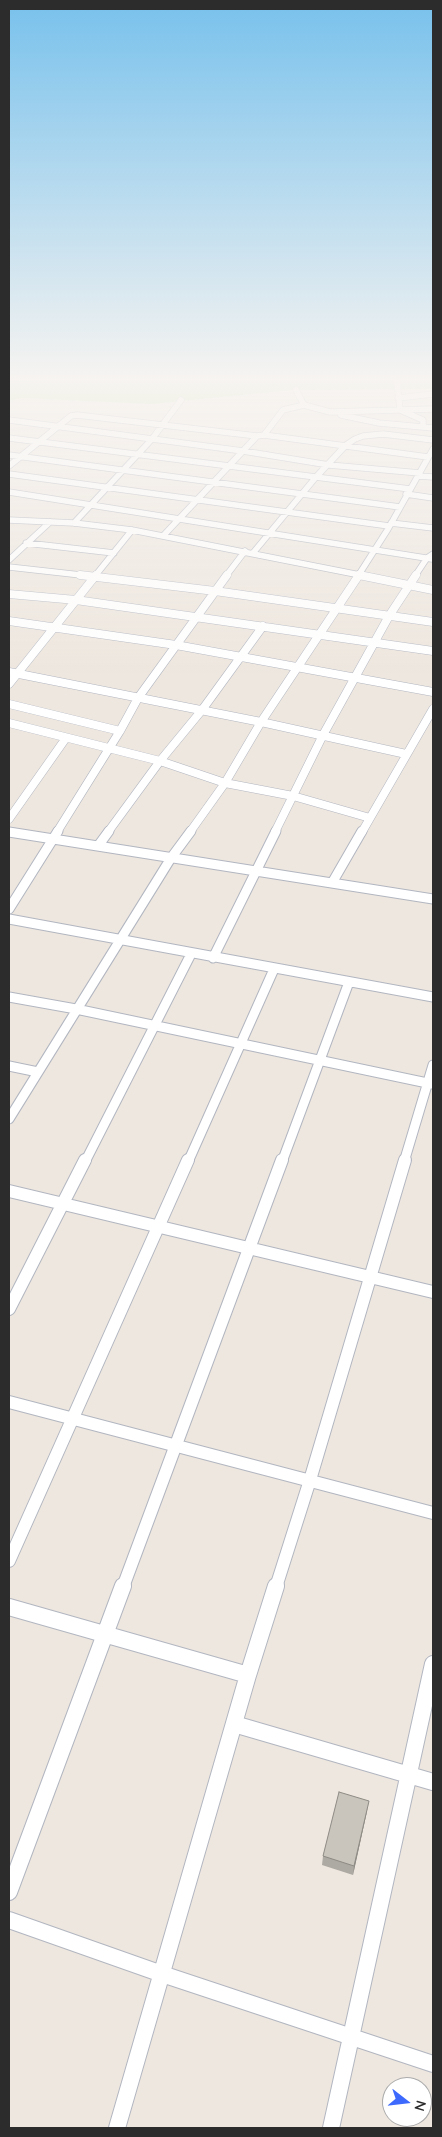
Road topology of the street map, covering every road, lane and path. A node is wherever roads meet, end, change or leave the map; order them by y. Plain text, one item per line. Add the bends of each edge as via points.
1 (316, 477) edge
2 (35, 478) edge
3 (116, 478) edge
4 (182, 478) edge
5 (218, 478) edge
6 (321, 478) edge
7 (417, 478) edge
8 (214, 482) junction
9 (106, 488) junction
10 (408, 491) junction
11 (9, 492) edge
12 (302, 494) junction
13 (433, 498) edge
14 (198, 499) junction
15 (91, 505) junction
16 (400, 507) junction
17 (287, 512) junction
18 (180, 519) junction
19 (9, 520) edge
20 (50, 522) junction
21 (74, 523) junction
22 (390, 524) junction
23 (433, 528) edge
24 (132, 530) junction
25 (269, 533) junction
26 (163, 536) junction
27 (26, 544) junction
28 (374, 550) junction
29 (249, 552) junction
30 (114, 553) junction
31 (431, 557) edge
32 (9, 560) edge
33 (9, 566) edge
34 (359, 574) junction
35 (96, 576) junction
36 (408, 585) junction
37 (215, 590) junction
38 (433, 590) edge
39 (9, 594) edge
40 (76, 600) junction
41 (337, 609) junction
42 (196, 616) junction
43 (389, 616) junction
44 (9, 621) edge
45 (433, 622) edge
46 (54, 626) junction
47 (263, 626) junction
48 (321, 634) junction
49 (374, 641) junction
50 (176, 645) junction
51 (433, 651) edge
52 (240, 656) junction
53 (300, 666) junction
54 (13, 672) edge
55 (355, 677) junction
56 (9, 684) edge
57 (433, 692) edge
58 (138, 698) junction
59 (9, 704) edge
60 (433, 709) edge
61 (202, 710) junction
62 (261, 722) junction
63 (9, 723) edge
64 (120, 731) junction
65 (323, 735) junction
66 (66, 738) junction
67 (108, 748) junction
68 (406, 754) junction
69 (160, 761) junction
70 (225, 783) junction
71 (293, 796) junction
72 (370, 818) junction
73 (9, 819) edge
74 (9, 832) edge
75 (52, 838) junction
76 (98, 846) junction
77 (171, 858) junction
78 (256, 870) junction
79 (332, 883) junction
80 (433, 899) edge
81 (9, 910) edge
82 (9, 919) edge
83 (118, 940) junction
84 (191, 954) junction
85 (213, 958) junction
86 (274, 969) junction
87 (349, 982) junction
88 (9, 997) edge
89 (433, 998) edge
90 (76, 1009) junction
91 (154, 1026) junction
92 (240, 1044) junction
93 (320, 1060) junction
94 (433, 1065) edge
95 (9, 1066) edge
96 (38, 1072) junction
97 (431, 1084) edge
98 (9, 1119) edge
99 (9, 1191) edge
100 (63, 1203) junction
101 (159, 1226) junction
102 (250, 1247) junction
103 (370, 1276) junction
104 (433, 1292) edge
105 (9, 1309) edge
106 (9, 1402) edge
107 (73, 1418) junction
108 (176, 1445) junction
109 (310, 1480) junction
110 (433, 1513) edge
111 (9, 1561) edge
112 (9, 1607) edge
113 (105, 1635) junction
114 (433, 1664) edge
115 (248, 1675) junction
116 (234, 1724) junction
117 (409, 1775) junction
118 (433, 1782) edge
119 (9, 1892) edge
120 (9, 1920) edge
121 (162, 1974) junction
122 (352, 2036) junction
123 (433, 2064) edge
124 (117, 2128) edge
125 (331, 2128) edge

1 - 12 street
2 - 9 street
3 - 9 street
4 - 8 street
5 - 8 street
6 - 10 street
7 - 10 street
8 - 12 street
8 - 14 street
9 - 14 street
9 - 15 street
10 - 13 street
10 - 16 street
11 - 15 street
12 - 16 street
12 - 17 street
14 - 17 street
14 - 18 street
15 - 18 street
15 - 21 street
16 - 22 street
17 - 22 street
17 - 25 street
18 - 25 street
18 - 26 street
19 - 20 street
20 - 21 street
20 - 27 street
21 - 24 street
22 - 23 street
22 - 28 street
24 - 26 street
24 - 30 street
25 - 28 street
25 - 29 street
26 - 29 street
27 - 30 street
27 - 32 street
28 - 31 street
28 - 34 street
29 - 34 street
29 - 37 street
30 - 35 street
31 - 36 street
33 - 35 street
34 - 36 street
34 - 41 street
35 - 37 street
35 - 40 street
36 - 38 street
36 - 43 street
37 - 41 street
37 - 42 street
39 - 40 street
40 - 42 street
40 - 46 street
41 - 43 street
41 - 48 street
42 - 47 street
42 - 50 street
43 - 45 street
43 - 49 street
44 - 46 street
46 - 50 street
46 - 54 street
47 - 48 street
47 - 52 street
48 - 49 street
48 - 53 street
49 - 51 street
49 - 55 street
50 - 52 street
50 - 58 street
52 - 53 street
52 - 61 street
53 - 55 street
53 - 62 street
54 - 56 street
54 - 58 street
55 - 57 street
55 - 65 street
58 - 61 street
58 - 64 street
59 - 64 street
60 - 68 street
61 - 62 street
61 - 69 street
62 - 65 street
62 - 70 street
63 - 66 street
64 - 67 street
65 - 68 street
65 - 71 street
66 - 67 street
66 - 73 street
67 - 69 street
67 - 75 street
68 - 72 street
69 - 70 street
69 - 76 street
70 - 71 street
70 - 77 street
71 - 72 street
71 - 78 street
72 - 79 street
74 - 75 street
75 - 76 street
75 - 81 street
76 - 77 street
77 - 78 street
77 - 83 street
78 - 79 street
78 - 85 street
79 - 80 street
82 - 83 street
83 - 84 street
83 - 90 street
84 - 85 street
84 - 91 street
85 - 86 street
86 - 87 street
86 - 92 street
87 - 89 street
87 - 93 street
88 - 90 street
90 - 91 street
90 - 96 street
91 - 92 street
91 - 100 street
92 - 93 street
92 - 101 street
93 - 97 street
93 - 102 street
94 - 97 street
95 - 96 street
96 - 98 street
97 - 103 street
99 - 100 street
100 - 101 street
100 - 105 street
101 - 102 street
101 - 107 street
102 - 103 street
102 - 108 street
103 - 104 street
103 - 109 street
106 - 107 street
107 - 108 street
107 - 111 street
108 - 109 street
108 - 113 street
109 - 110 street
109 - 115 street
112 - 113 street
113 - 115 street
113 - 119 street
114 - 117 street
115 - 116 street
116 - 117 street
116 - 121 street
117 - 118 street
117 - 122 street
120 - 121 street
121 - 122 street
121 - 124 street
122 - 123 street
122 - 125 street

